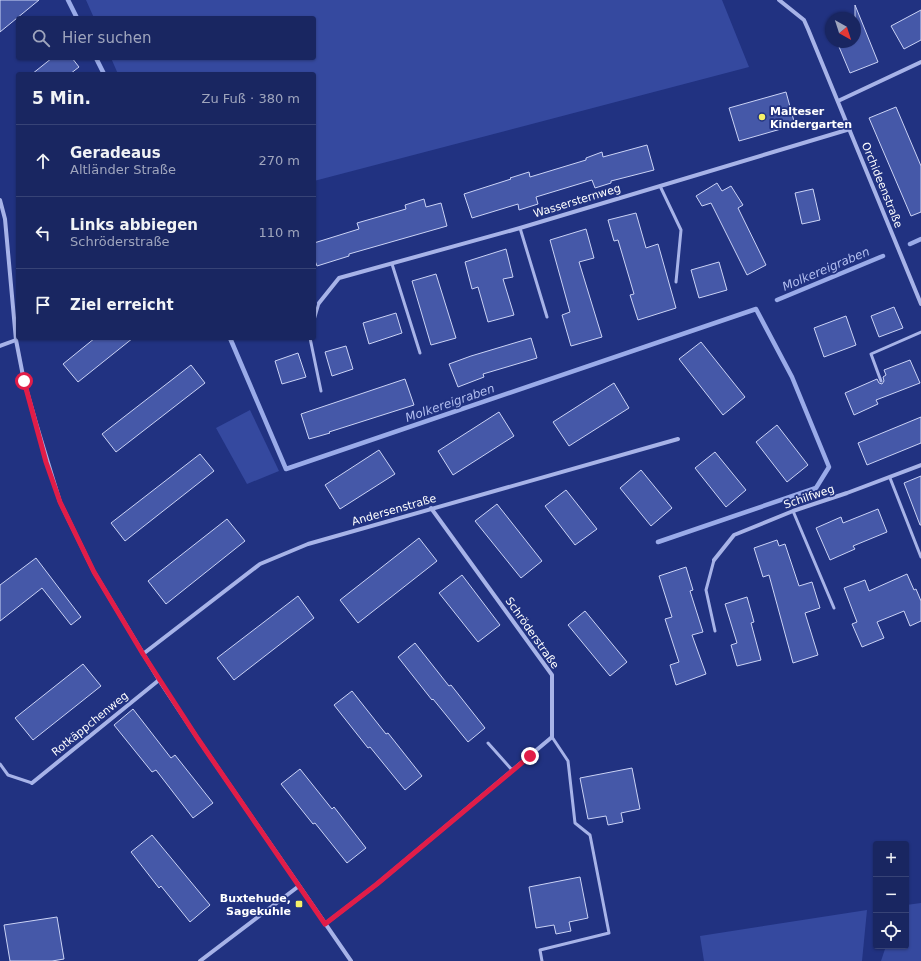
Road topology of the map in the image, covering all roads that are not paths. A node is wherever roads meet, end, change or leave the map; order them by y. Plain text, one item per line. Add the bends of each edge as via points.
1 (779, 0) edge
2 (921, 62) edge
3 (838, 101) junction
4 (850, 129) junction
5 (660, 186) junction
6 (0, 200) edge
7 (520, 228) junction
8 (392, 264) junction
9 (676, 282) dead end
10 (319, 303) joint
11 (921, 304) edge
12 (316, 313) edge
13 (546, 317) dead end
14 (921, 332) edge
15 (16, 340) junction
16 (310, 340) edge
17 (0, 346) edge
18 (420, 353) dead end
19 (880, 381) dead end
20 (321, 392) dead end
21 (678, 439) dead end
22 (921, 466) edge
23 (890, 478) junction
24 (431, 508) junction
25 (793, 511) junction
26 (921, 557) edge
27 (714, 560) joint
28 (834, 608) dead end
29 (715, 631) dead end
30 (143, 654) junction
31 (159, 680) junction
32 (552, 737) junction
33 (488, 743) dead end
34 (0, 764) edge
35 (513, 771) junction
36 (32, 783) joint
37 (300, 886) junction
38 (325, 924) junction
39 (200, 961) edge
40 (351, 961) edge
41 (542, 961) edge

1 - 3 street, Orchideenstraße via 804,20
2 - 3 street
3 - 4 street, Orchideenstraße
4 - 5 street, Wassersternweg
4 - 11 street, Orchideenstraße
5 - 7 street, Wassersternweg
5 - 9 lane via 681,230
6 - 15 street via 5,219
7 - 8 street, Wassersternweg
7 - 13 lane
8 - 10 street, Wassersternweg via 339,278
8 - 18 lane
10 - 12 lane
14 - 19 lane via 871,354
15 - 17 street
15 - 30 street via 24,381 46,462 60,502 94,572
16 - 20 lane
21 - 24 street, Andersenstraße
22 - 23 street, Schilfweg
23 - 25 street, Schilfweg
23 - 26 lane
24 - 30 street, Andersenstraße via 308,544 260,564
24 - 32 street, Schröderstraße via 552,675
25 - 27 street, Schilfweg via 734,535
25 - 28 lane
27 - 29 lane via 706,590
30 - 31 street
31 - 36 street, Rotkäppchenweg
31 - 37 street
32 - 35 street
32 - 41 lane via 568,761 575,823 590,835 609,933 540,950
33 - 35 lane
34 - 36 lane via 8,775
35 - 38 street
37 - 38 street
37 - 39 street
38 - 40 street

